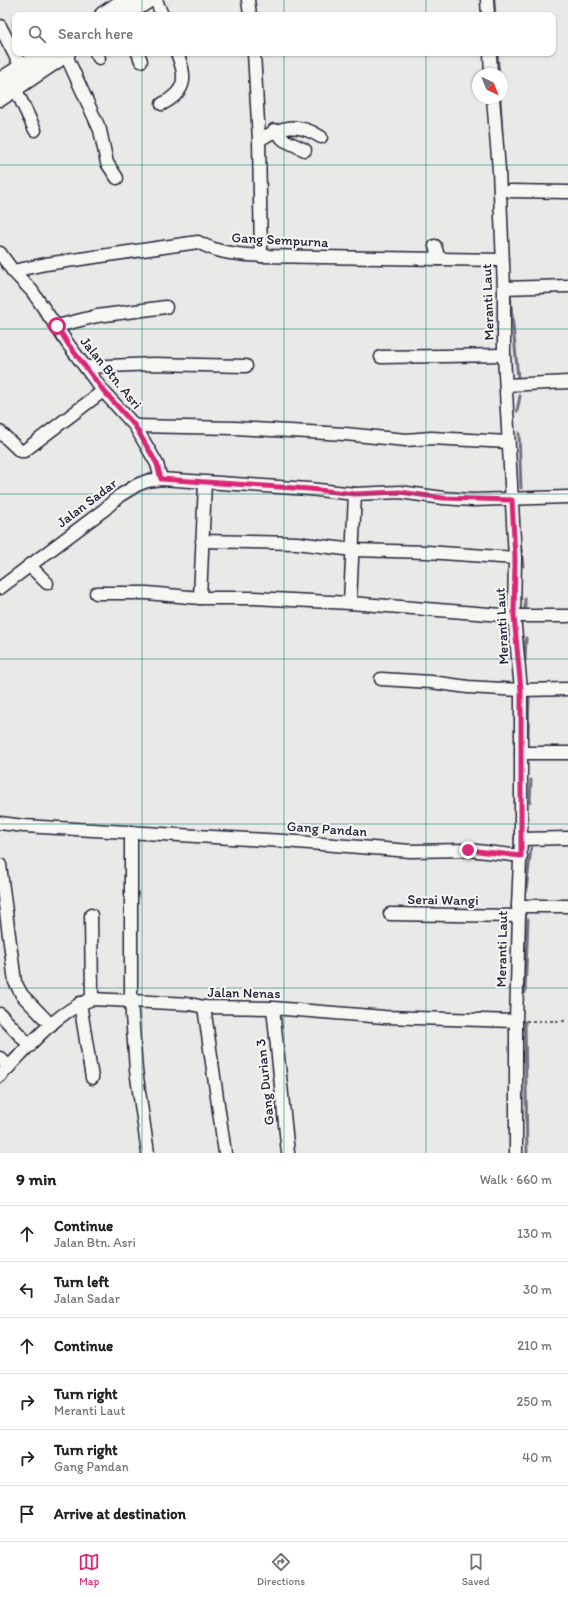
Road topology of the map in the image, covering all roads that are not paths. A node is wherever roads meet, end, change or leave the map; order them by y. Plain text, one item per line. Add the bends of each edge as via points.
1 (126, 0) edge
2 (148, 0) edge
3 (156, 0) edge
4 (248, 0) edge
5 (487, 0) edge
6 (108, 12) edge
7 (130, 12) edge
8 (161, 12) edge
9 (250, 12) edge
10 (488, 12) edge
11 (0, 26) edge
12 (12, 49) edge
13 (15, 56) edge
14 (39, 56) edge
15 (59, 56) edge
16 (67, 56) edge
17 (178, 56) edge
18 (254, 56) edge
19 (490, 56) edge
20 (21, 67) junction
21 (491, 68) edge
22 (4, 81) edge
23 (0, 98) edge
24 (162, 104) dead end
25 (494, 104) edge
26 (35, 130) dead end
27 (274, 130) junction
28 (321, 137) dead end
29 (259, 140) junction
30 (305, 150) dead end
31 (117, 178) dead end
32 (510, 191) dead end
33 (568, 192) edge
34 (435, 246) dead end
35 (0, 253) edge
36 (261, 256) junction
37 (440, 259) junction
38 (501, 260) junction
39 (13, 271) junction
40 (568, 286) edge
41 (504, 288) junction
42 (166, 307) dead end
43 (57, 326) junction
44 (504, 355) junction
45 (381, 357) dead end
46 (246, 366) dead end
47 (87, 367) junction
48 (568, 382) edge
49 (506, 385) junction
50 (103, 390) junction
51 (135, 426) junction
52 (0, 432) edge
53 (508, 442) junction
54 (161, 479) junction
55 (205, 483) junction
56 (355, 494) junction
57 (568, 497) edge
58 (512, 500) junction
59 (202, 541) junction
60 (353, 550) junction
61 (515, 558) junction
62 (29, 565) junction
63 (47, 583) dead end
64 (0, 588) edge
65 (96, 593) dead end
66 (200, 598) junction
67 (350, 603) junction
68 (514, 616) junction
69 (568, 616) edge
70 (381, 679) dead end
71 (568, 689) edge
72 (521, 690) junction
73 (568, 753) edge
74 (521, 754) junction
75 (0, 823) edge
76 (131, 832) junction
77 (568, 838) edge
78 (521, 839) junction
79 (521, 856) junction
80 (0, 865) edge
81 (568, 906) edge
82 (519, 911) junction
83 (390, 914) dead end
84 (91, 915) dead end
85 (92, 999) junction
86 (131, 1001) junction
87 (80, 1003) junction
88 (204, 1008) junction
89 (273, 1008) junction
90 (0, 1014) edge
91 (516, 1021) junction
92 (51, 1025) junction
93 (30, 1046) junction
94 (0, 1058) edge
95 (4, 1072) edge
96 (92, 1078) dead end
97 (148, 1153) edge
98 (226, 1153) edge
99 (288, 1153) edge
100 (516, 1153) edge

1 - 6 main road
2 - 7 main road
3 - 8 street
4 - 9 street
5 - 10 street
11 - 12 street
13 - 20 street
14 - 20 main road
15 - 22 main road
16 - 31 street via 100,130 107,163
17 - 24 street via 183,68 184,82 175,95
18 - 29 street
19 - 21 street
20 - 22 main road
22 - 23 main road
22 - 26 street
25 - 38 street, Meranti Laut via 499,170
27 - 28 street via 302,128
27 - 29 street
27 - 30 street via 284,140
29 - 36 street
32 - 33 street
34 - 37 street
35 - 39 street, Jalan Btn. Asri
36 - 37 street, Gang Sempurna
36 - 39 street, Gang Sempurna via 212,250 198,242
37 - 38 street, Gang Sempurna
38 - 41 street, Meranti Laut
39 - 43 street, Jalan Btn. Asri via 32,291
40 - 41 street
41 - 44 street, Meranti Laut
42 - 43 street via 97,316
43 - 47 street, Jalan Btn. Asri
44 - 45 street
44 - 49 street, Meranti Laut
46 - 47 street via 153,364
47 - 50 street, Jalan Btn. Asri
48 - 49 street
49 - 53 street, Meranti Laut
50 - 51 street, Jalan Btn. Asri
50 - 52 street via 24,451 20,451
51 - 53 street via 345,434 406,440 431,438
51 - 54 street, Jalan Btn. Asri via 157,464
53 - 58 street, Meranti Laut
54 - 55 street, Jalan Sadar
54 - 62 street, Jalan Sadar via 147,481 119,496
55 - 56 street, Jalan Sadar
55 - 59 street
56 - 58 street, Jalan Sadar via 400,492 443,498
56 - 60 street
57 - 58 street, Jalan Sadar
58 - 61 street, Meranti Laut
59 - 60 street via 297,543
59 - 66 street
60 - 61 street
60 - 67 street
61 - 68 street, Meranti Laut
62 - 63 street
62 - 64 street, Jalan Sadar
65 - 66 street via 148,593
66 - 67 street
67 - 68 street
68 - 69 street
68 - 72 street, Meranti Laut
70 - 72 street
71 - 72 street
72 - 74 street, Meranti Laut
73 - 74 street
74 - 78 street, Meranti Laut
75 - 76 street, Gang Pandan
76 - 79 street, Gang Pandan via 410,851 468,850
76 - 86 street
77 - 78 street
78 - 79 street, Meranti Laut
79 - 82 street, Meranti Laut
80 - 92 street via 15,982 22,995
81 - 82 street, Serai Wangi
82 - 83 street, Serai Wangi
82 - 91 street, Meranti Laut
84 - 85 street
85 - 86 street, Jalan Nenas
85 - 87 street, Jalan Nenas
86 - 88 street, Jalan Nenas via 190,1004
86 - 97 street via 136,1070
87 - 92 street, Jalan Nenas
87 - 96 street
88 - 89 street, Jalan Nenas
88 - 98 street
89 - 91 street, Jalan Nenas via 384,1017
89 - 99 street, Gang Durian 3
90 - 93 street
91 - 100 street, Meranti Laut
92 - 93 street, Jalan Nenas
93 - 95 street, Jalan Nenas
94 - 95 street

